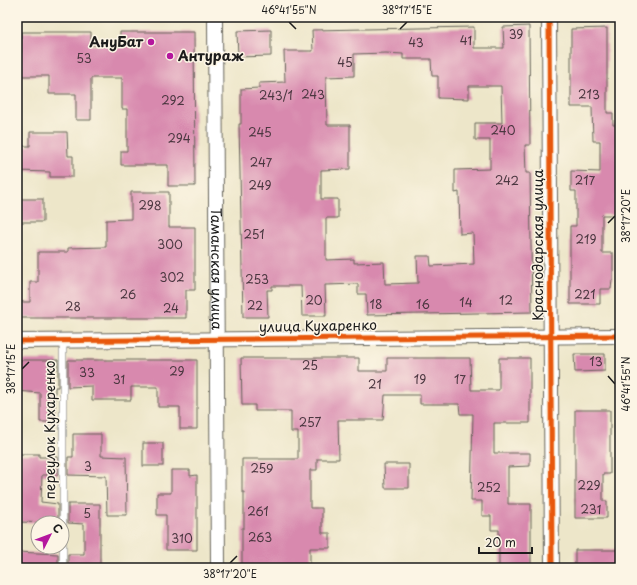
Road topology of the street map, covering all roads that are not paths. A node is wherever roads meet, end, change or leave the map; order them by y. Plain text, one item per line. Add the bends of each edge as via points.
1 (215, 17) edge
2 (549, 17) edge
3 (551, 336) junction
4 (620, 336) edge
5 (218, 339) junction
6 (17, 341) edge
7 (63, 341) junction
8 (64, 568) edge
9 (218, 568) edge
10 (552, 568) edge

1 - 5 street, Таманская улица
2 - 3 street, Краснодарская улица
3 - 4 street, улица Кухаренко
3 - 5 street, улица Кухаренко
3 - 10 street, Краснодарская улица
5 - 7 street, улица Кухаренко
5 - 9 street, Таманская улица
6 - 7 street, улица Кухаренко
7 - 8 lane, переулок Кухаренко

